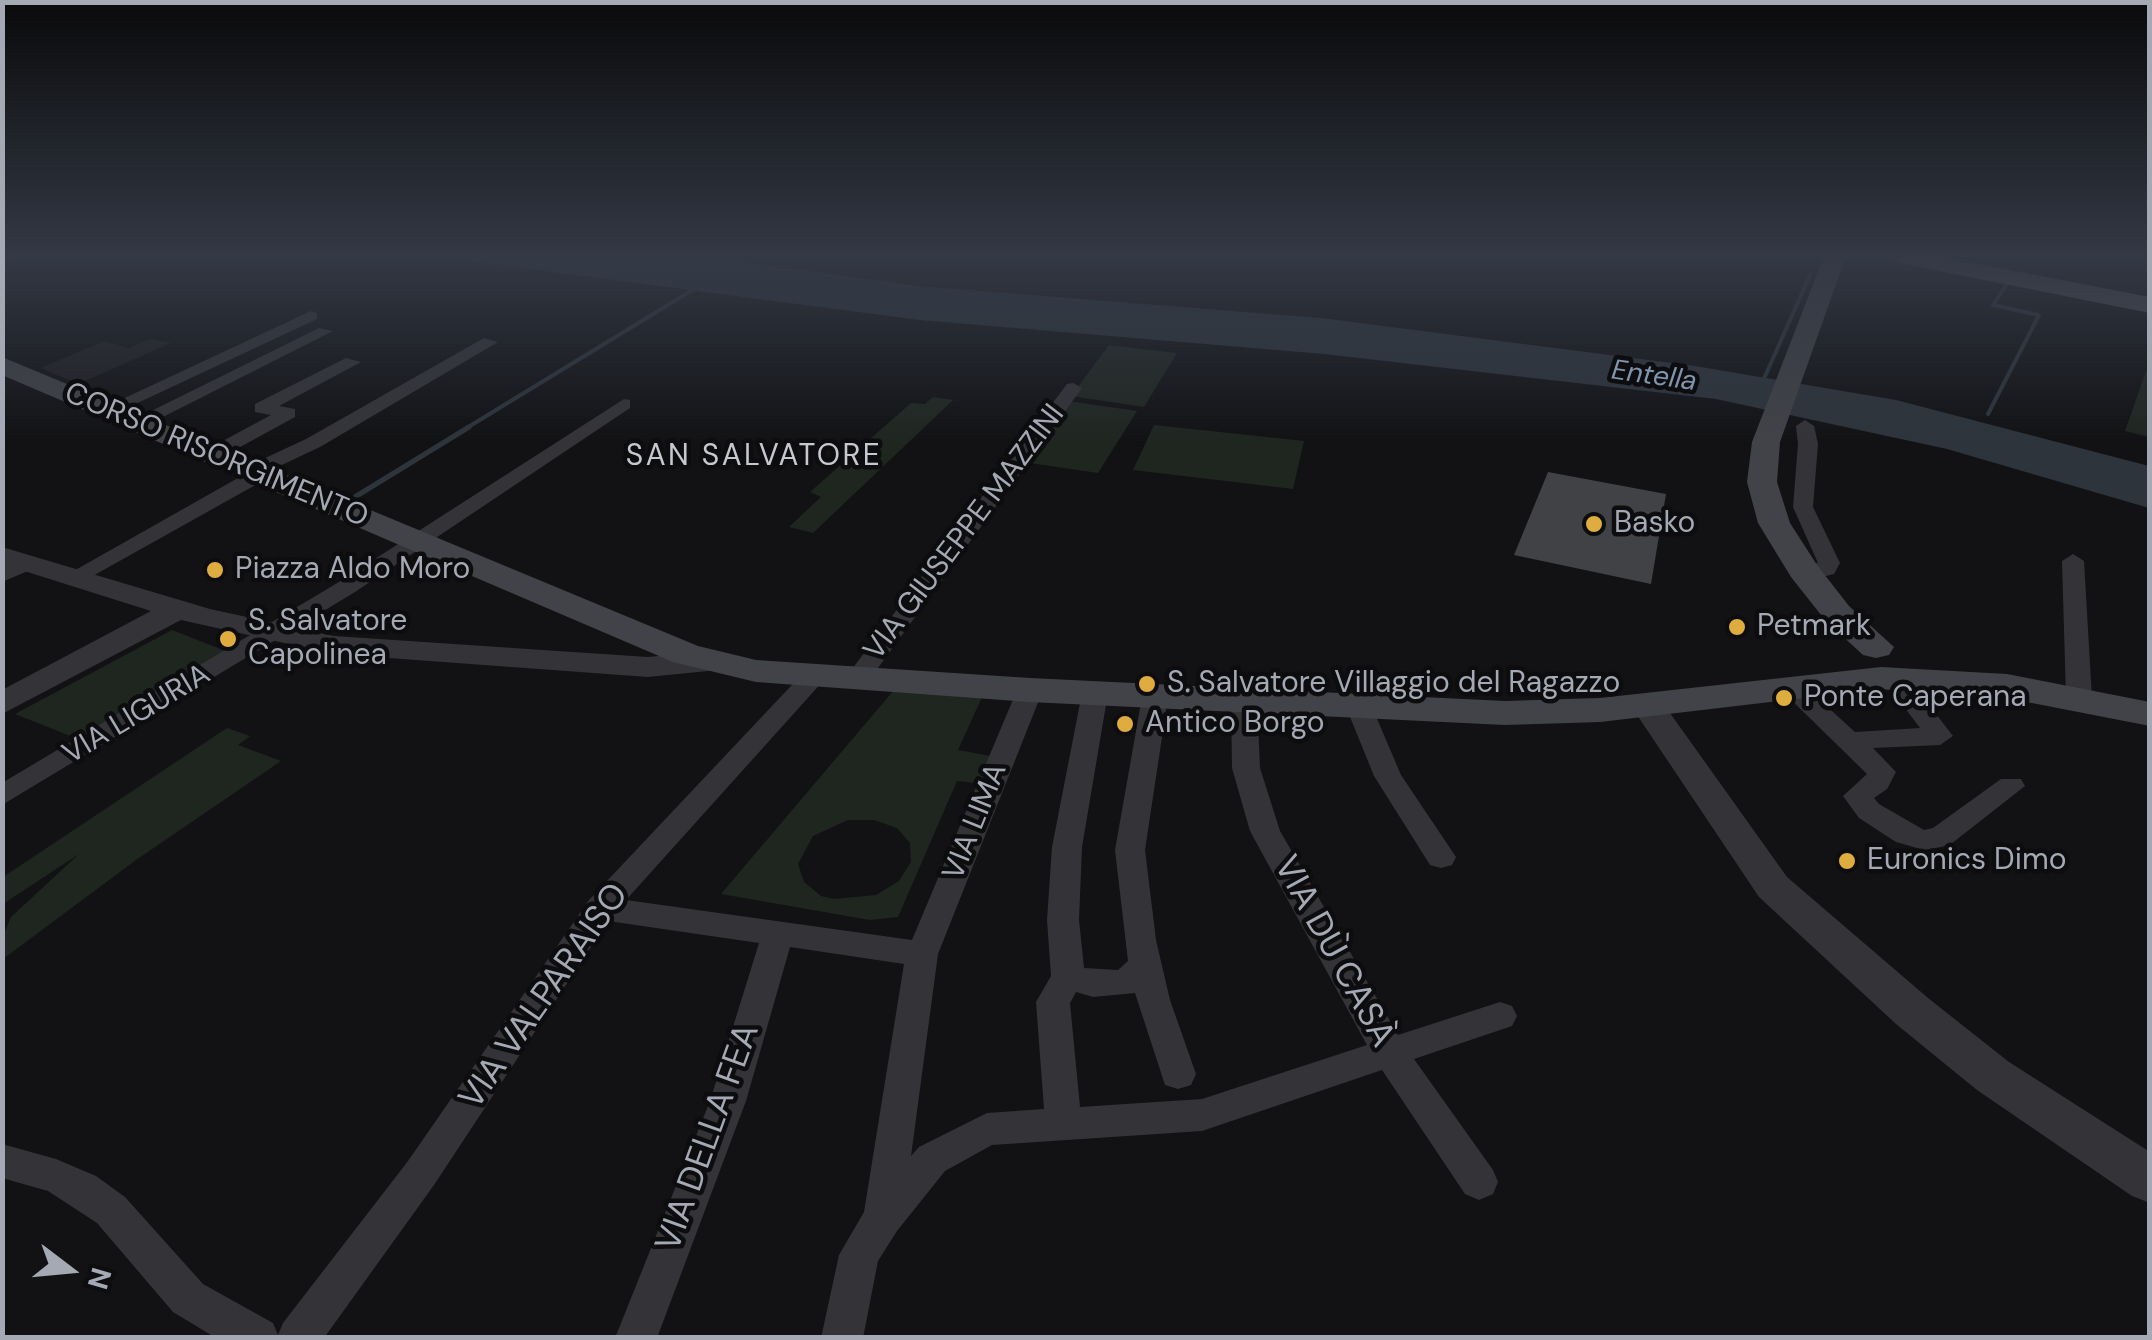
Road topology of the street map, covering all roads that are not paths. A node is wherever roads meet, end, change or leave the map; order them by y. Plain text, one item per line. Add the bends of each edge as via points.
1 (307, 319) edge
2 (1812, 319) edge
3 (325, 331) dead end
4 (490, 342) dead end
5 (352, 362) dead end
6 (2, 365) edge
7 (1073, 388) dead end
8 (624, 404) dead end
9 (108, 410) junction
10 (138, 422) junction
11 (1805, 426) dead end
12 (213, 454) junction
13 (257, 473) junction
14 (416, 542) junction
15 (2073, 561) dead end
16 (11, 564) edge
17 (1804, 570) junction
18 (74, 577) junction
19 (176, 610) junction
20 (622, 628) junction
21 (271, 633) junction
22 (590, 654) junction
23 (691, 655) junction
24 (549, 659) junction
25 (1876, 663) junction
26 (815, 675) junction
27 (858, 678) junction
28 (1793, 686) junction
29 (1030, 690) junction
30 (1095, 693) junction
31 (1155, 696) junction
32 (2079, 698) junction
33 (1244, 701) junction
34 (2, 704) edge
35 (1648, 706) junction
36 (1359, 707) junction
37 (2146, 714) edge
38 (1849, 742) junction
39 (2011, 786) dead end
40 (2, 796) edge
41 (1441, 857) dead end
42 (600, 908) junction
43 (777, 936) junction
44 (922, 954) junction
45 (1146, 966) junction
46 (1068, 978) junction
47 (1500, 1016) dead end
48 (1390, 1054) junction
49 (1178, 1074) dead end
50 (1064, 1124) junction
51 (2, 1161) edge
52 (2150, 1180) edge
53 (1479, 1182) dead end
54 (883, 1218) junction
55 (258, 1338) edge
56 (298, 1338) edge
57 (636, 1338) edge
58 (842, 1338) edge

1 - 9 street
2 - 17 main road via 1766,442 1762,482 1786,544
3 - 10 street
4 - 13 street
5 - 12 street via 261,408 289,413
6 - 9 main road, CORSO RISORGIMENTO
7 - 27 street, VIA GIUSEPPE MAZZINI
8 - 14 street, VIA LIGURIA
9 - 10 main road, CORSO RISORGIMENTO
10 - 12 main road, CORSO RISORGIMENTO
11 - 17 street via 1803,506 1829,562 1826,569
12 - 13 main road, CORSO RISORGIMENTO
13 - 14 main road, CORSO RISORGIMENTO
13 - 18 street
14 - 20 main road, CORSO RISORGIMENTO
14 - 21 street, VIA LIGURIA
15 - 32 street
16 - 18 street
17 - 25 main road
18 - 19 street
19 - 21 street
19 - 34 street
20 - 22 street
20 - 23 main road, CORSO RISORGIMENTO
21 - 24 street via 334,644
21 - 40 street, VIA LIGURIA
22 - 23 street
22 - 24 street
23 - 24 street via 648,667
23 - 26 main road, CORSO RISORGIMENTO
25 - 28 main road, CORSO RISORGIMENTO
25 - 32 main road, CORSO RISORGIMENTO
25 - 38 street via 1940,736
26 - 27 main road, CORSO RISORGIMENTO
26 - 42 street, VIA VALPARAISO
27 - 29 main road, CORSO RISORGIMENTO
28 - 35 main road, CORSO RISORGIMENTO
28 - 38 street
29 - 30 main road, CORSO RISORGIMENTO
29 - 44 street, VIA LIMA
30 - 31 main road, CORSO RISORGIMENTO
30 - 46 street via 1068,847
31 - 33 main road, CORSO RISORGIMENTO
31 - 45 street via 1130,850
32 - 37 main road, CORSO RISORGIMENTO
33 - 36 main road, CORSO RISORGIMENTO
33 - 48 street, VIA DÙ CASÀ via 1246,768 1258,814
35 - 36 main road, CORSO RISORGIMENTO via 1505,713
35 - 52 street via 1773,887 1993,1076
36 - 41 street via 1388,776
38 - 39 street via 1882,772 1856,796 1859,802 1924,840 1941,837
42 - 43 street
42 - 56 street, VIA VALPARAISO via 420,1173
43 - 44 street
43 - 57 street, VIA DELLA FEA via 728,1101
44 - 54 street, VIA LIMA
45 - 46 street via 1126,983
45 - 49 street
46 - 50 street via 1054,1002
47 - 48 street
48 - 50 street via 1202,1115
48 - 53 street, VIA DÙ CASÀ
50 - 54 street via 987,1129 932,1159
51 - 55 street via 82,1190 110,1210 188,1298
54 - 58 street via 859,1255

